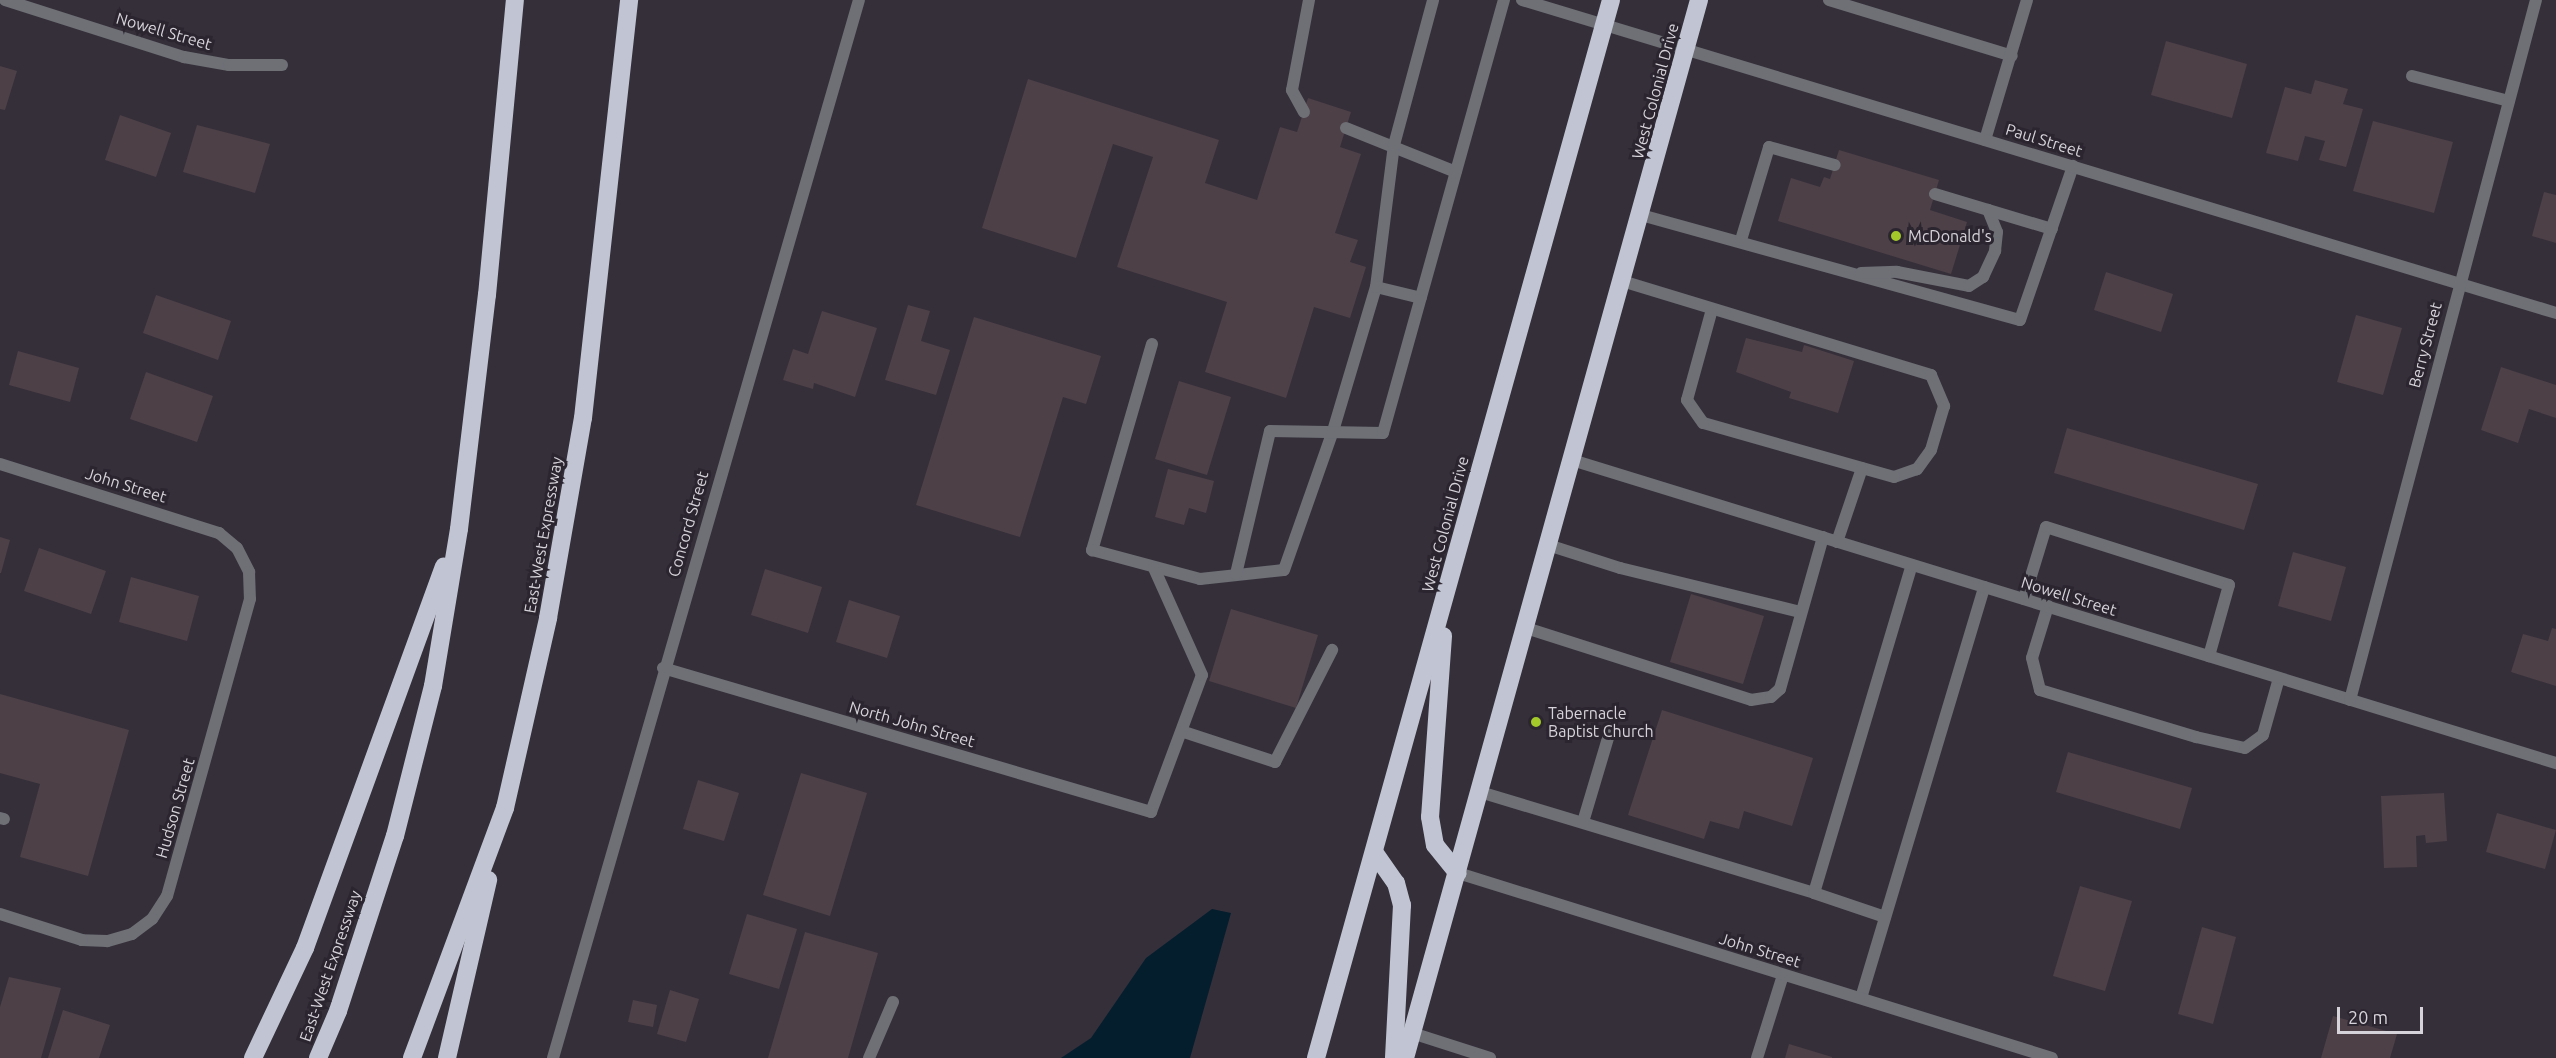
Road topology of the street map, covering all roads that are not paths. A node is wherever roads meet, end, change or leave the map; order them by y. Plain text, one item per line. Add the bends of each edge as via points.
1 (5, 0) edge
2 (515, 0) edge
3 (629, 0) edge
4 (859, 0) edge
5 (1309, 0) edge
6 (1432, 0) edge
7 (1504, 0) edge
8 (1522, 0) edge
9 (1611, 0) edge
10 (1699, 0) edge
11 (1829, 0) edge
12 (2027, 0) edge
13 (2536, 0) edge
14 (1604, 24) junction
15 (1686, 50) junction
16 (2012, 56) junction
17 (282, 64) dead end
18 (2412, 76) dead end
19 (2509, 101) junction
20 (1304, 112) dead end
21 (1346, 128) dead end
22 (1985, 140) junction
23 (1394, 145) junction
24 (1835, 165) dead end
25 (2073, 166) junction
26 (1456, 172) junction
27 (1935, 194) dead end
28 (1988, 210) junction
29 (1641, 215) junction
30 (2052, 229) junction
31 (1741, 240) junction
32 (1848, 273) junction
33 (1622, 281) junction
34 (2458, 283) junction
35 (1376, 287) junction
36 (1421, 298) junction
37 (1712, 309) junction
38 (2556, 313) edge
39 (1152, 344) dead end
40 (1333, 431) junction
41 (1572, 460) junction
42 (0, 464) edge
43 (1862, 468) junction
44 (459, 529) junction
45 (1823, 537) junction
46 (1837, 542) junction
47 (1548, 545) junction
48 (237, 548) joint
49 (1912, 565) junction
50 (1154, 568) junction
51 (1236, 574) junction
52 (1984, 587) junction
53 (1446, 596) junction
54 (2024, 599) junction
55 (2048, 606) junction
56 (1801, 612) junction
57 (1526, 628) junction
58 (1332, 650) dead end
59 (2209, 656) junction
60 (663, 668) junction
61 (2279, 678) junction
62 (2350, 700) junction
63 (1611, 728) dead end
64 (1184, 732) junction
65 (2556, 763) edge
66 (1480, 792) junction
67 (505, 808) junction
68 (1583, 822) junction
69 (1374, 852) junction
70 (1458, 873) junction
71 (1814, 893) junction
72 (0, 915) edge
73 (1886, 917) junction
74 (1783, 975) junction
75 (1861, 998) junction
76 (893, 1002) dead end
77 (1412, 1033) junction
78 (253, 1058) edge
79 (318, 1058) edge
80 (412, 1058) edge
81 (447, 1058) edge
82 (553, 1058) edge
83 (869, 1058) edge
84 (1316, 1058) edge
85 (1394, 1058) edge
86 (1405, 1058) edge
87 (1490, 1058) edge
88 (1757, 1058) edge
89 (2052, 1058) edge

1 - 17 street, Nowell Street via 184,57 230,65
2 - 44 highway, East-West Expressway
3 - 67 highway, East-West Expressway via 583,417 548,618
4 - 60 street, Concord Street
5 - 20 street via 1292,90
6 - 23 street
7 - 26 street
8 - 14 street, Paul Street
9 - 14 highway, West Colonial Drive
10 - 15 highway, West Colonial Drive
11 - 16 street
12 - 16 street
13 - 19 street, Berry Street
14 - 15 street, Paul Street
14 - 53 highway, West Colonial Drive
15 - 22 street, Paul Street
15 - 29 highway, West Colonial Drive
16 - 22 street
18 - 19 street
19 - 34 street, Berry Street
21 - 23 street
22 - 25 street, Paul Street
23 - 26 street
23 - 35 street
24 - 31 street via 1769,147
25 - 30 street
25 - 34 street, Paul Street
26 - 36 street
27 - 28 street
28 - 30 street
28 - 32 street via 1997,232 1995,251 1983,277 1969,286 1897,272
29 - 31 street
29 - 33 highway, West Colonial Drive
30 - 32 street via 2020,320
31 - 32 street
33 - 37 street
33 - 41 highway, West Colonial Drive
34 - 38 street, Paul Street
34 - 62 street, Berry Street
35 - 36 street
35 - 40 street
36 - 40 street via 1383,433
37 - 43 street via 1687,400 1703,423
37 - 43 street via 1931,375 1944,406 1931,450 1917,469 1894,477
39 - 50 street via 1092,550
40 - 51 street via 1284,570
40 - 51 street via 1270,431
41 - 45 street, Nowell Street
41 - 47 highway, West Colonial Drive
42 - 48 street, John Street via 196,524 219,533
43 - 46 street
44 - 78 highway via 305,948
44 - 79 highway, East-West Expressway via 433,686 395,837 338,1011
45 - 46 street, Nowell Street
45 - 56 street
46 - 49 street, Nowell Street
47 - 56 street via 1620,568
47 - 57 highway, West Colonial Drive
48 - 72 street, Hudson Street via 249,572 250,599 167,896 132,934 107,940 82,940
49 - 52 street, Nowell Street
49 - 71 street
50 - 51 street via 1200,579
50 - 64 street via 1202,675
52 - 54 street, Nowell Street
52 - 73 street
53 - 69 highway, West Colonial Drive
53 - 70 highway via 1430,817 1435,845
54 - 55 street, Nowell Street
54 - 59 street via 2046,527 2229,585
55 - 59 street, Nowell Street
55 - 61 street via 2032,658 2040,690 2245,748 2263,735
56 - 57 street via 1780,689 1771,697 1751,700
57 - 66 highway, West Colonial Drive
58 - 64 street via 1275,762
59 - 61 street, Nowell Street
60 - 64 street, North John Street via 1151,812
60 - 82 street, Concord Street
61 - 62 street, Nowell Street
62 - 65 street, Nowell Street
63 - 68 street
66 - 68 street
66 - 70 highway, West Colonial Drive
67 - 80 highway, East-West Expressway
67 - 81 highway
68 - 71 street
69 - 84 highway, West Colonial Drive
69 - 85 highway via 1396,883 1402,905
70 - 74 street, John Street
70 - 77 highway, West Colonial Drive
71 - 73 street
73 - 75 street
74 - 75 street, John Street
74 - 88 street
75 - 89 street, John Street
76 - 83 street
77 - 86 highway, West Colonial Drive
77 - 87 street

